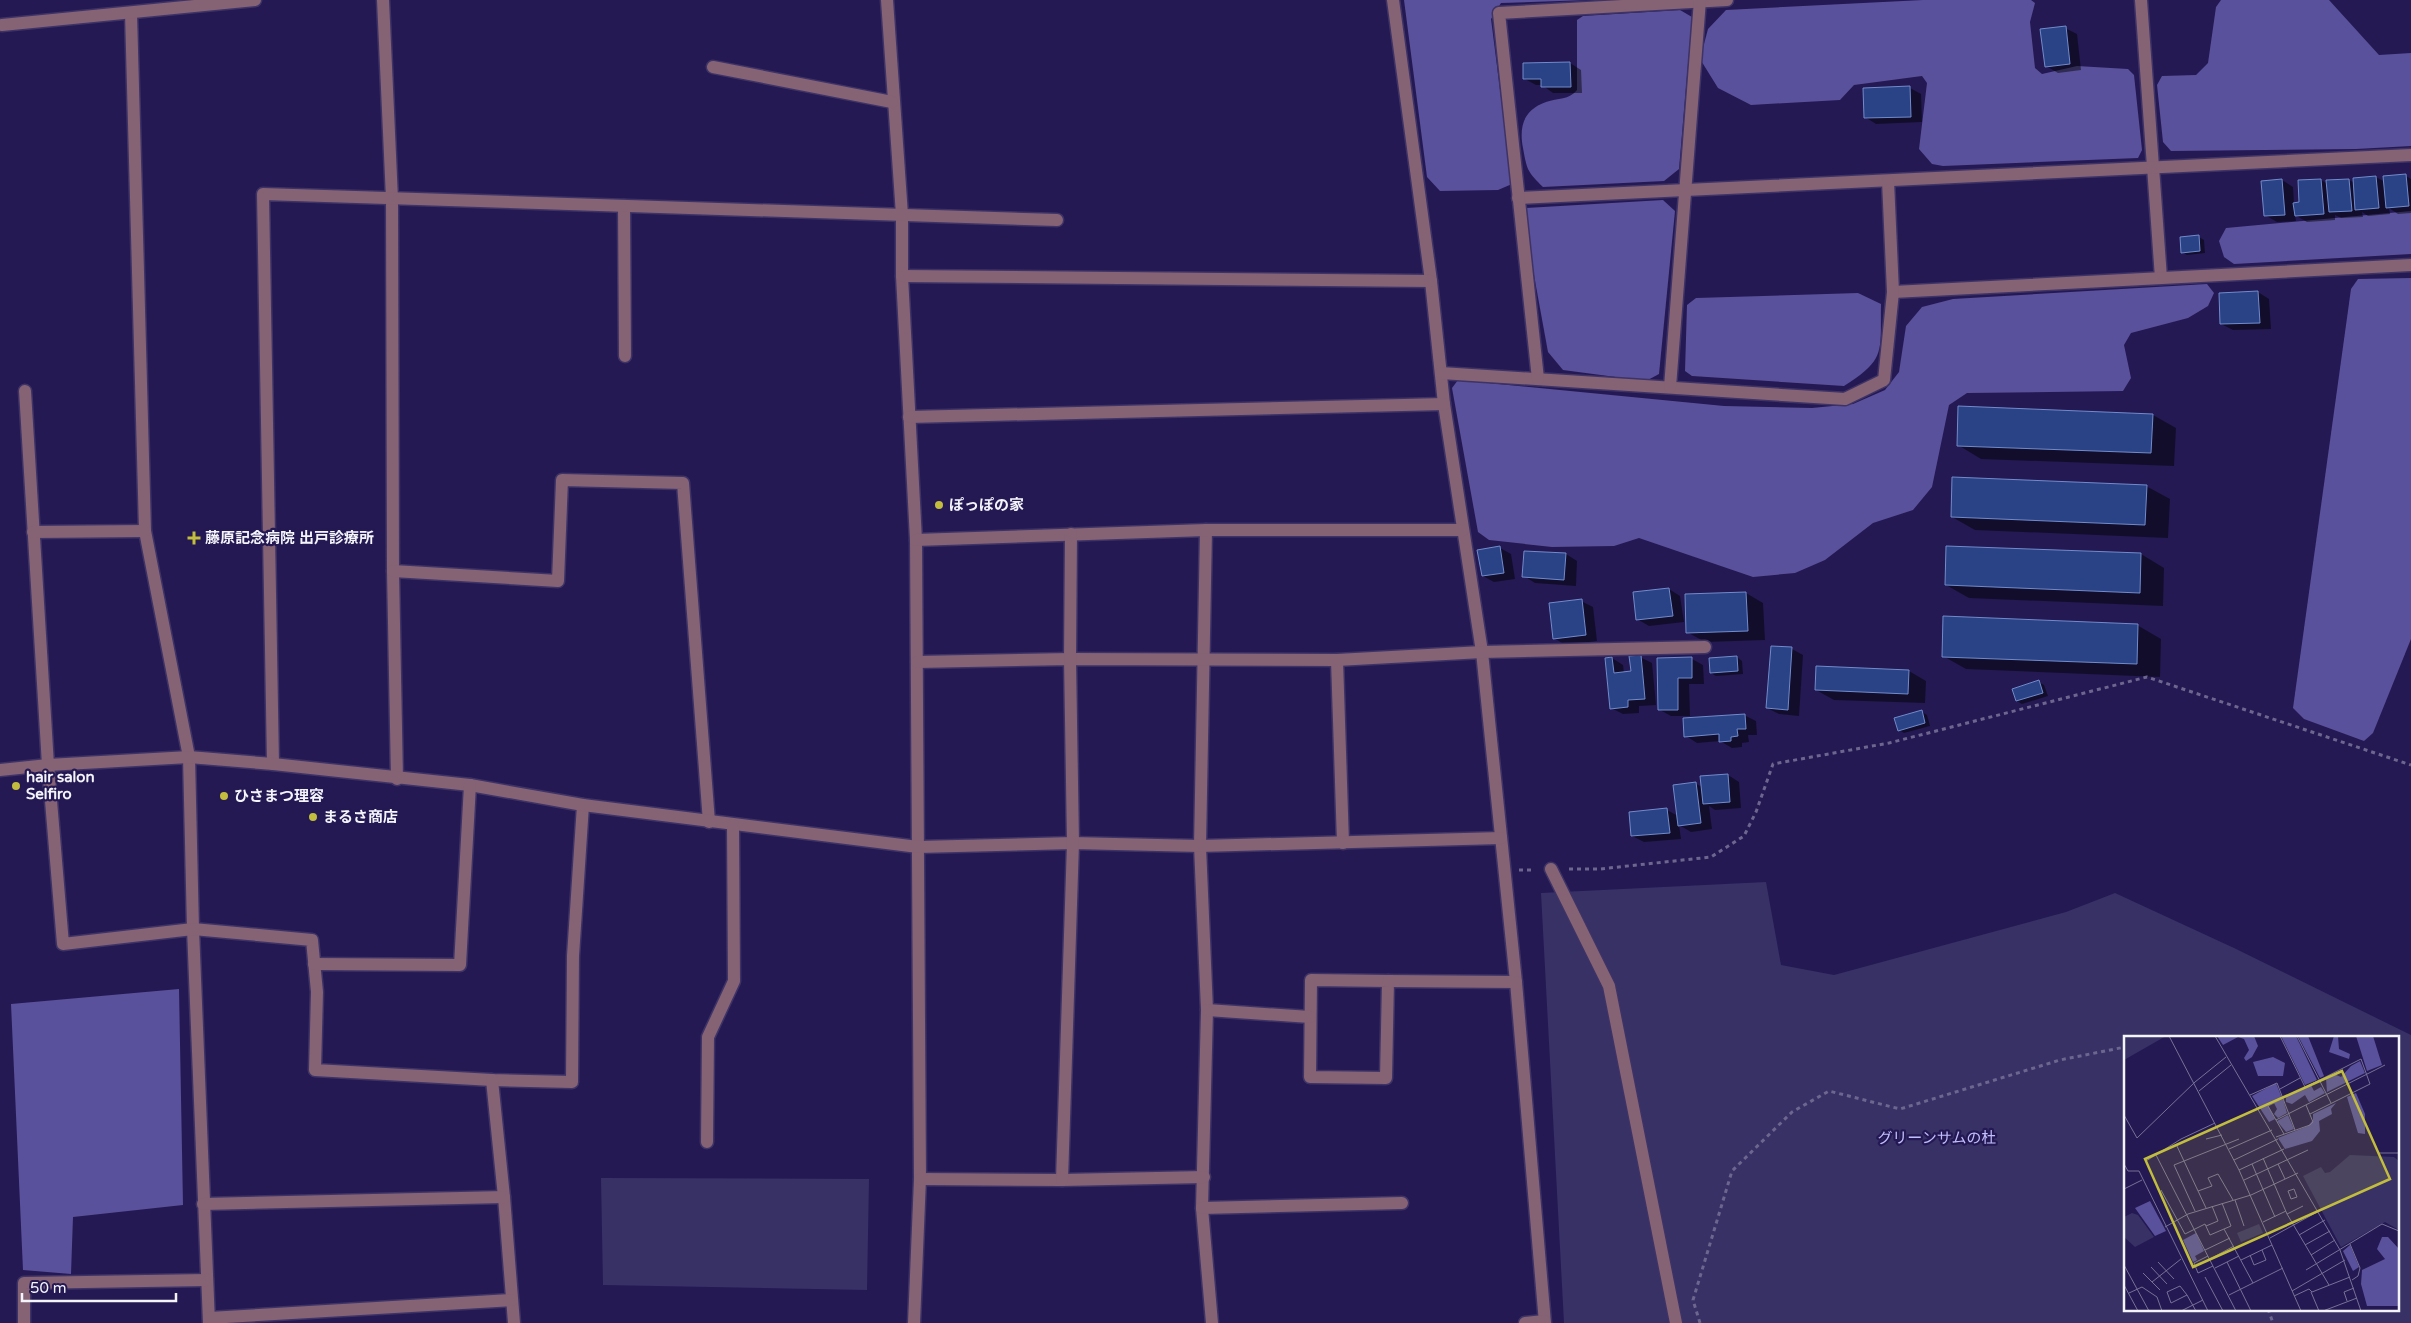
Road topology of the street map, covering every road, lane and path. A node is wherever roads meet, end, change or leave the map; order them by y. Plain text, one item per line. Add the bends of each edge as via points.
1 (255, 0) edge
2 (383, 0) edge
3 (887, 0) edge
4 (1393, 0) edge
5 (1727, 0) edge
6 (2140, 0) edge
7 (1700, 1) edge
8 (131, 13) junction
9 (2, 25) dead end
10 (713, 67) dead end
11 (892, 102) junction
12 (2411, 155) edge
13 (2152, 167) junction
14 (1888, 180) junction
15 (1686, 190) junction
16 (1518, 198) junction
17 (392, 199) junction
18 (624, 206) junction
19 (902, 215) junction
20 (1057, 220) dead end
21 (2411, 265) edge
22 (902, 276) junction
23 (2161, 278) junction
24 (1431, 281) junction
25 (1893, 292) junction
26 (625, 356) dead end
27 (1440, 373) junction
28 (1538, 379) junction
29 (1670, 388) junction
30 (25, 390) dead end
31 (1444, 404) junction
32 (909, 417) junction
33 (1206, 530) junction
34 (1463, 530) junction
35 (33, 532) junction
36 (145, 532) junction
37 (1071, 534) junction
38 (916, 540) junction
39 (393, 571) junction
40 (1705, 648) dead end
41 (1482, 652) junction
42 (1070, 659) junction
43 (1204, 659) junction
44 (1337, 660) junction
45 (917, 662) junction
46 (188, 757) junction
47 (274, 764) junction
48 (48, 765) junction
49 (2411, 765) edge
50 (0, 770) edge
51 (397, 778) junction
52 (470, 786) junction
53 (583, 805) junction
54 (709, 822) junction
55 (733, 825) junction
56 (1501, 838) junction
57 (1073, 843) junction
58 (1343, 843) junction
59 (1200, 846) junction
60 (918, 847) junction
61 (1551, 869) junction
62 (1505, 870) junction
63 (192, 929) junction
64 (314, 964) junction
65 (1388, 981) junction
66 (1516, 982) junction
67 (1208, 1010) junction
68 (1310, 1017) junction
69 (2124, 1047) edge
70 (492, 1080) junction
71 (707, 1142) dead end
72 (1204, 1177) junction
73 (920, 1179) junction
74 (1062, 1180) junction
75 (504, 1198) junction
76 (1402, 1203) dead end
77 (202, 1204) junction
78 (1202, 1208) junction
79 (207, 1280) junction
80 (512, 1300) junction
81 (2268, 1310) edge
82 (209, 1320) edge
83 (1544, 1322) edge
84 (24, 1323) edge
85 (514, 1323) edge
86 (914, 1323) edge
87 (1212, 1323) edge
88 (1525, 1323) edge
89 (1676, 1323) edge
90 (1700, 1323) edge
91 (2273, 1323) edge

1 - 8 street
2 - 17 street
3 - 11 street
4 - 24 street
5 - 7 street
6 - 13 street
7 - 15 street
7 - 16 street via 1499,13
8 - 9 street
8 - 36 street
10 - 11 street
11 - 19 street
12 - 13 street
13 - 14 street
13 - 23 street
14 - 15 street
14 - 25 street
15 - 16 street
15 - 29 street
16 - 28 street
17 - 18 street
17 - 39 street
17 - 47 street via 263,194
18 - 19 street
18 - 26 street
19 - 20 street
19 - 22 street
21 - 23 street
22 - 24 street
22 - 32 street
23 - 25 street
24 - 27 street
25 - 29 street via 1884,380 1845,399
27 - 28 street
27 - 31 street
28 - 29 street
30 - 35 street
31 - 32 street
31 - 34 street
32 - 38 street
33 - 34 street
33 - 37 street
33 - 43 street
34 - 41 street
35 - 36 street
35 - 48 street
36 - 46 street
37 - 38 street
37 - 42 street
38 - 45 street
39 - 51 street
39 - 54 street via 558,581 562,480 683,483
40 - 41 street
41 - 44 street
41 - 56 street
42 - 43 street
42 - 45 street
42 - 57 street
43 - 44 street
43 - 59 street
44 - 58 street
45 - 60 street
46 - 47 street
46 - 48 street
46 - 63 street
47 - 51 street
48 - 50 street
48 - 63 street via 63,944
49 - 61 path via 2147,677 1889,743 1773,764 1744,836 1711,857 1600,869
51 - 52 street
52 - 53 street
52 - 64 street via 460,965
53 - 54 street
53 - 70 street via 573,956 572,1082
54 - 55 street
55 - 60 street
55 - 71 street via 734,980 708,1037
56 - 58 street
56 - 62 street
57 - 59 street
57 - 60 street
57 - 74 street
58 - 59 street
59 - 67 street
60 - 73 street
61 - 62 path
61 - 89 street via 1609,986
62 - 66 street
63 - 64 street via 312,940
63 - 77 street
64 - 70 street via 317,992 315,1070
65 - 66 street
65 - 68 street via 1311,980
65 - 68 street via 1386,1078 1310,1077
66 - 83 street
67 - 68 street
67 - 72 street
69 - 90 path via 2060,1060 1900,1109 1829,1092 1792,1112 1732,1171 1693,1300
70 - 75 street
72 - 74 street
72 - 78 street
73 - 74 street
73 - 86 street
75 - 77 street
75 - 80 street
76 - 78 street
77 - 79 street
78 - 87 street
79 - 82 street
79 - 84 street via 24,1283
80 - 82 street
80 - 85 street
81 - 91 path
83 - 88 street

